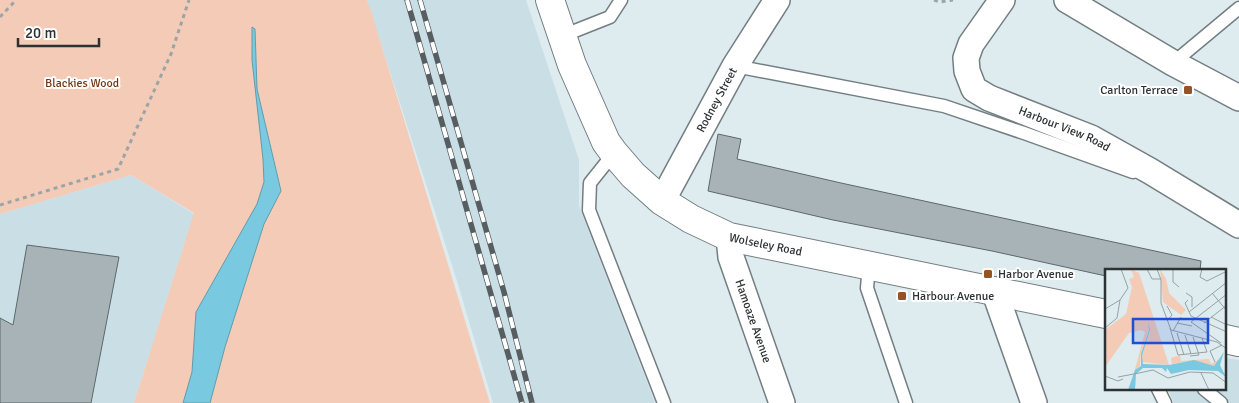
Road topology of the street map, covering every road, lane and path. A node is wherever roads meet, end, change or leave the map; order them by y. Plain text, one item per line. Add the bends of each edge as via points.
1 (16, 0) edge
2 (188, 0) edge
3 (550, 0) edge
4 (621, 0) edge
5 (777, 0) edge
6 (934, 0) edge
7 (953, 0) edge
8 (1002, 0) edge
9 (1067, 0) edge
10 (1239, 8) edge
11 (0, 17) edge
12 (562, 36) junction
13 (1173, 63) junction
14 (735, 66) junction
15 (1239, 98) edge
16 (614, 153) junction
17 (1150, 171) junction
18 (662, 202) junction
19 (0, 205) edge
20 (1239, 225) edge
21 (729, 237) junction
22 (868, 265) junction
23 (994, 290) junction
24 (1105, 314) edge
25 (1226, 339) edge
26 (1239, 342) edge
27 (1158, 390) edge
28 (1205, 390) edge
29 (664, 403) edge
30 (782, 403) edge
31 (906, 403) edge
32 (1034, 403) edge
33 (1164, 403) edge
34 (1221, 403) edge

1 - 11 path
2 - 19 path via 171,54 118,169
3 - 12 street, Wolseley Road
4 - 12 lane via 610,17
5 - 14 street, Rodney Street
6 - 7 path
8 - 17 street, Harbour View Road via 971,44 966,58 974,89 989,98 1091,138
9 - 13 street
10 - 13 lane
12 - 16 street, Wolseley Road via 606,142
13 - 15 street
14 - 17 lane via 944,106 1117,167 1135,172
14 - 18 street, Rodney Street
16 - 18 street, Wolseley Road
16 - 29 lane via 590,182 589,210
17 - 20 street, Harbour View Road
18 - 21 street, Wolseley Road
21 - 22 street, Wolseley Road
21 - 30 street, Hamoaze Avenue via 731,257
22 - 23 street, Wolseley Road
22 - 31 lane via 867,288
23 - 24 street, Wolseley Road
23 - 32 street
25 - 26 street
27 - 33 lane
28 - 34 lane

